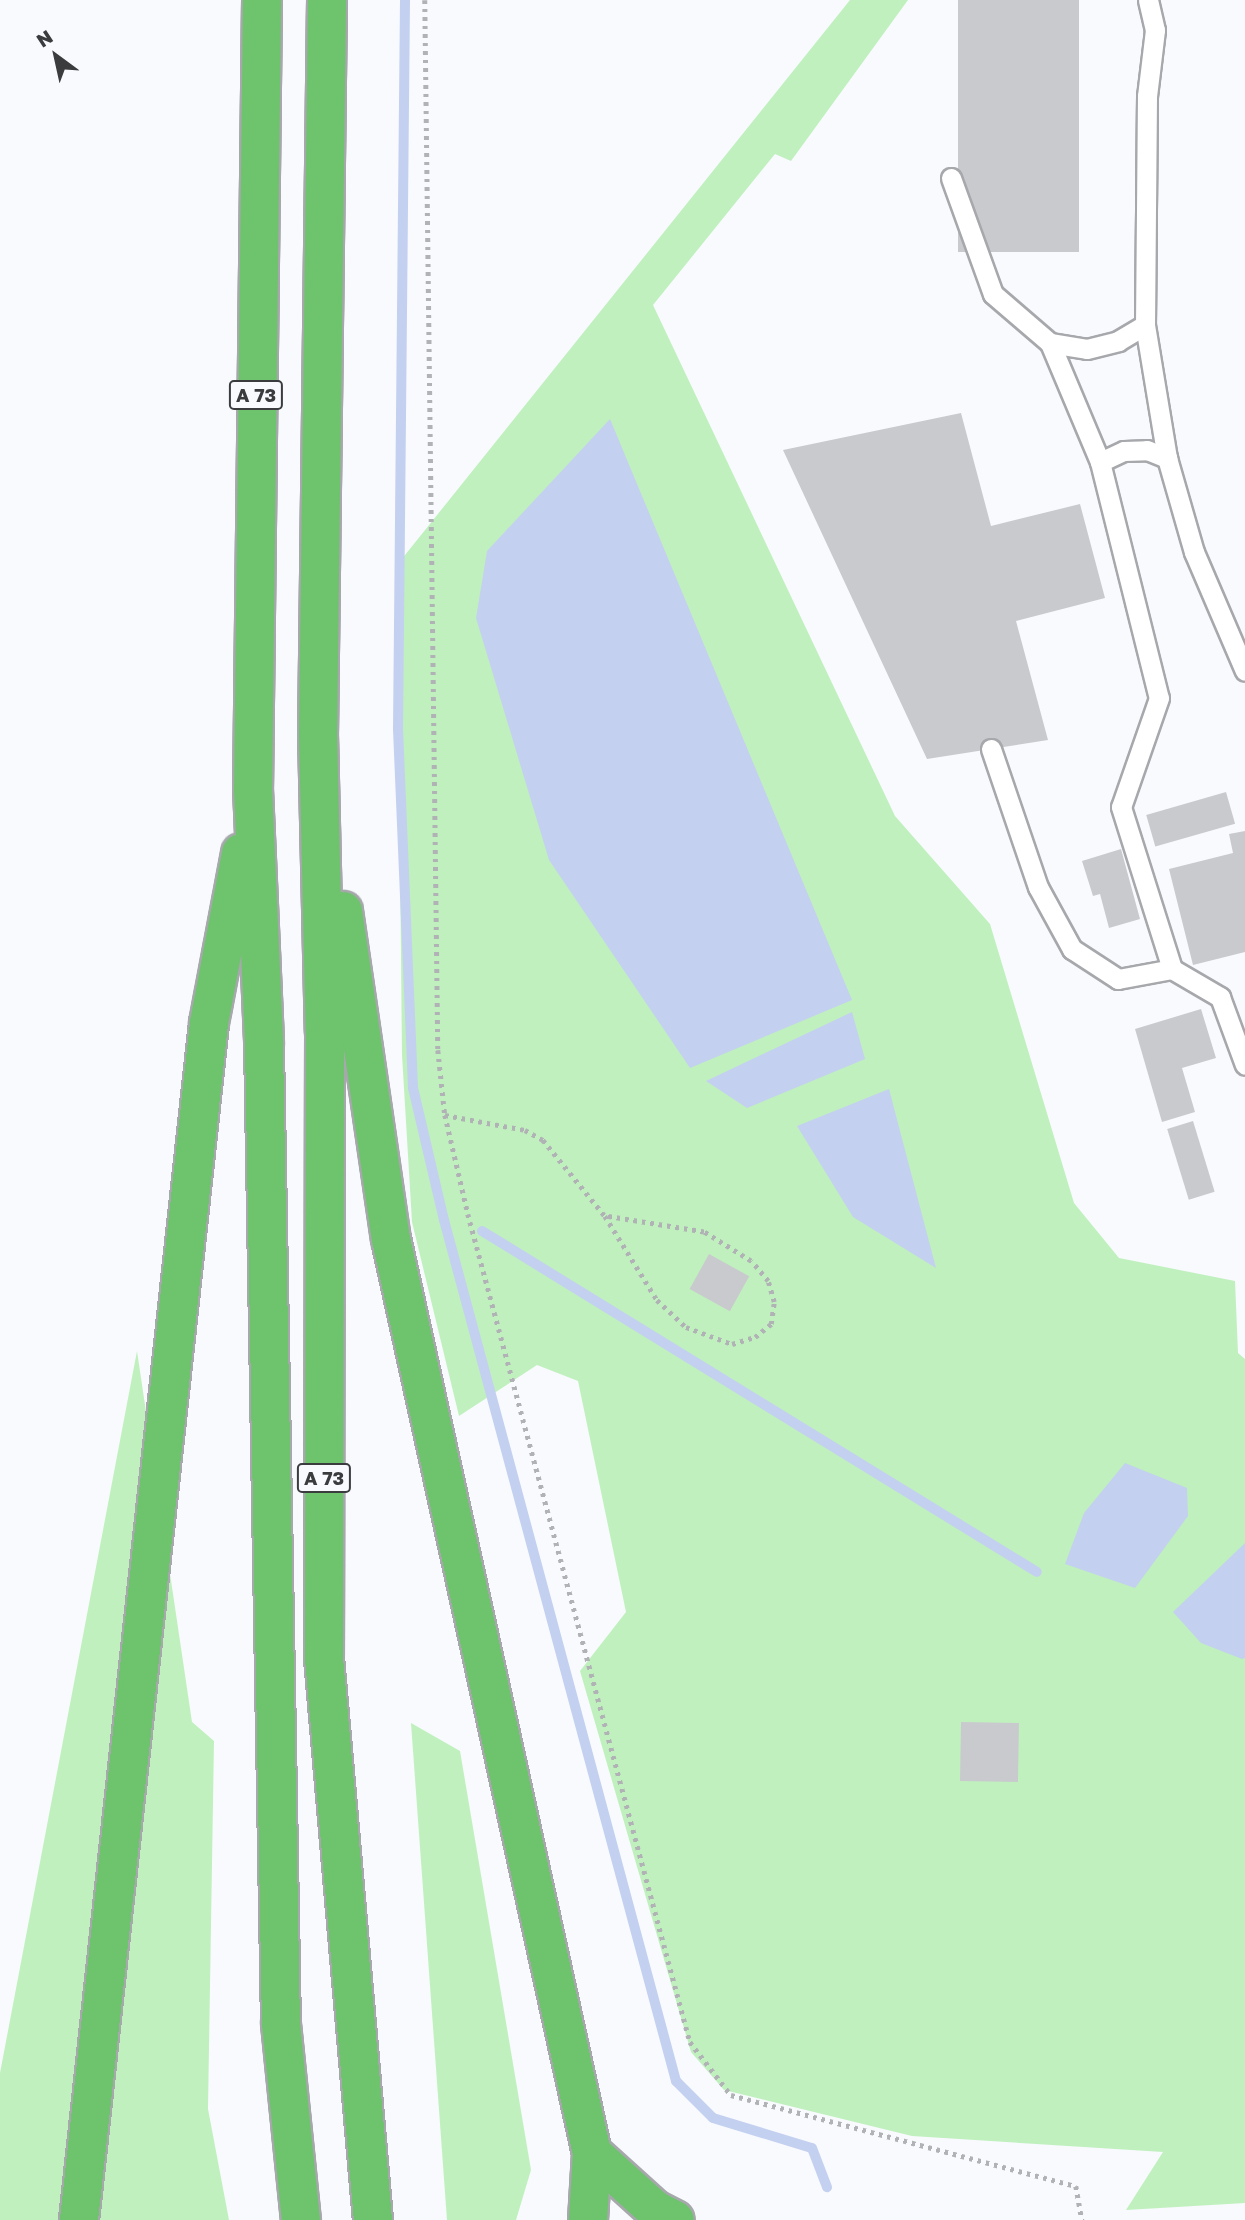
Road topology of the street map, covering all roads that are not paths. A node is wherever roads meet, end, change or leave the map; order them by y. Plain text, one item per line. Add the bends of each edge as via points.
1 (262, 0) edge
2 (327, 0) edge
3 (1148, 0) edge
4 (951, 178) dead end
5 (1144, 325) junction
6 (1049, 343) junction
7 (1167, 458) junction
8 (1100, 462) junction
9 (1245, 671) edge
10 (318, 734) junction
11 (991, 749) dead end
12 (253, 789) junction
13 (1172, 969) junction
14 (1245, 1065) edge
15 (592, 2153) junction
16 (79, 2220) edge
17 (301, 2220) edge
18 (373, 2220) edge
19 (588, 2220) edge
20 (675, 2220) edge

1 - 12 highway, A 73
2 - 10 highway, A 73
3 - 5 lane via 1155,30 1147,96
4 - 6 lane via 993,294
5 - 6 lane via 1118,341 1087,349
5 - 7 lane
6 - 8 lane
7 - 8 lane via 1135,450
7 - 9 lane via 1194,552
8 - 13 lane via 1159,698 1121,807
10 - 15 highway via 391,1239
10 - 18 highway, A 73 via 325,1032 324,1658
11 - 13 lane via 1038,887 1072,950 1118,979
12 - 16 highway via 209,1023
12 - 17 highway, A 73 via 264,1044 281,2024
13 - 14 lane via 1220,997
15 - 19 highway
15 - 20 highway via 635,2193

